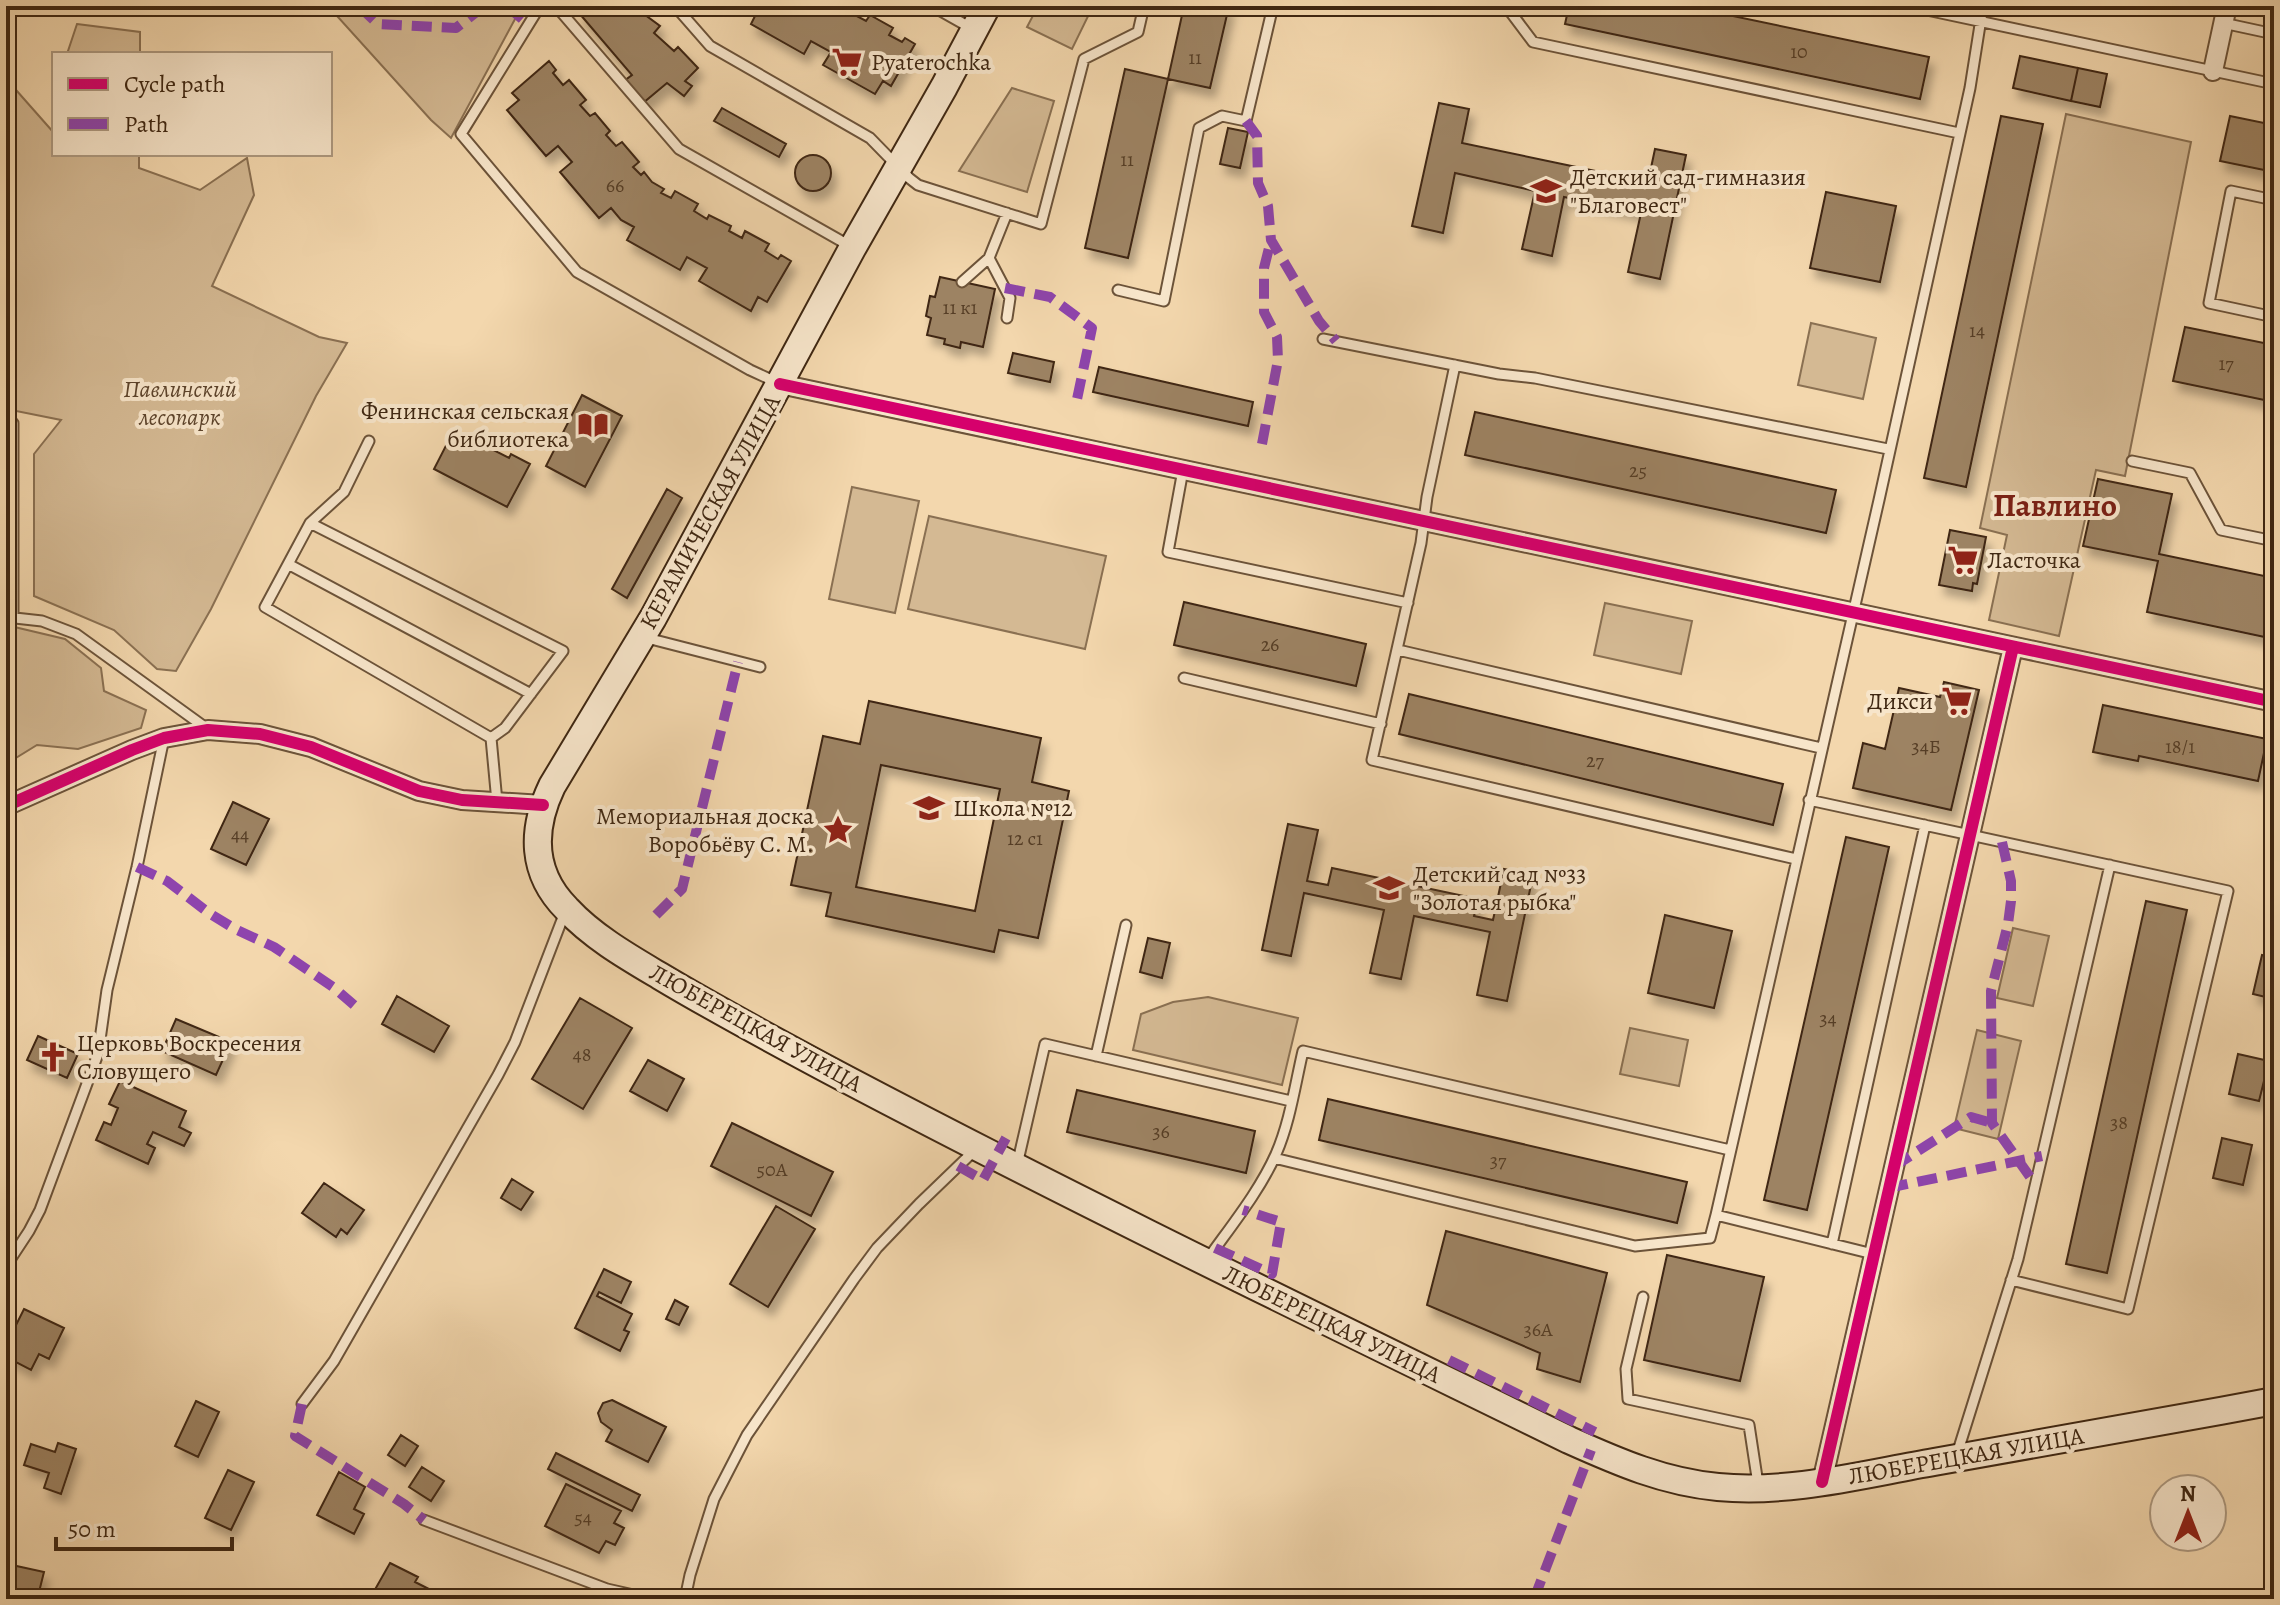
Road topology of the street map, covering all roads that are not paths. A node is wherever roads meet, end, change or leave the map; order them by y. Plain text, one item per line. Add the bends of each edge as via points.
1 (540, 6) edge
2 (556, 6) edge
3 (675, 6) edge
4 (932, 6) edge
5 (987, 6) edge
6 (1144, 6) edge
7 (1273, 6) edge
8 (1506, 6) edge
9 (1908, 6) edge
10 (1983, 6) edge
11 (2225, 15) edge
12 (1980, 21) junction
13 (974, 30) junction
14 (2274, 34) edge
15 (2213, 71) junction
16 (2274, 84) edge
17 (1959, 133) junction
18 (899, 167) junction
19 (2274, 200) edge
20 (1007, 213) junction
21 (853, 247) junction
22 (989, 258) junction
23 (962, 282) dead end
24 (1118, 290) dead end
25 (2274, 317) edge
26 (1007, 318) dead end
27 (1323, 339) dead end
28 (1455, 365) junction
29 (780, 384) junction
30 (6, 423) edge
31 (369, 441) dead end
32 (1888, 449) junction
33 (2132, 461) dead end
34 (1183, 470) junction
35 (1424, 521) junction
36 (310, 523) junction
37 (2274, 541) edge
38 (288, 564) junction
39 (1408, 603) junction
40 (1851, 613) junction
41 (10, 617) edge
42 (642, 637) junction
43 (2013, 647) junction
44 (1398, 650) junction
45 (760, 667) dead end
46 (1184, 678) dead end
47 (531, 694) junction
48 (2274, 702) edge
49 (1381, 724) junction
50 (208, 730) junction
51 (164, 738) junction
52 (491, 738) junction
53 (1821, 748) junction
54 (1809, 800) junction
55 (497, 802) junction
56 (543, 805) junction
57 (6, 806) edge
58 (1925, 825) junction
59 (1970, 835) junction
60 (1796, 859) junction
61 (2110, 865) junction
62 (566, 909) junction
63 (1126, 925) dead end
64 (1096, 1056) junction
65 (1291, 1101) junction
66 (978, 1147) junction
67 (1730, 1150) junction
68 (1274, 1158) junction
69 (1016, 1167) junction
70 (1716, 1215) junction
71 (1832, 1244) junction
72 (1873, 1254) junction
73 (1205, 1262) junction
74 (6, 1266) edge
75 (2011, 1280) junction
76 (1643, 1297) dead end
77 (2274, 1401) edge
78 (302, 1404) dead end
79 (1956, 1458) junction
80 (1822, 1482) junction
81 (1759, 1487) junction
82 (424, 1520) dead end
83 (685, 1598) edge

1 - 29 lane via 461,134 577,272
2 - 21 lane via 679,149
3 - 18 lane via 710,46 870,138
4 - 13 lane
5 - 13 main road, КЕРАМИЧЕСКАЯ УЛИЦА
6 - 20 lane via 1138,32 1084,59 1041,224
7 - 24 lane via 1246,121 1222,116 1199,128 1164,301
8 - 17 lane via 1533,42
9 - 12 lane
10 - 12 lane
11 - 14 lane
11 - 15 street
12 - 15 lane
12 - 17 lane
13 - 18 main road, КЕРАМИЧЕСКАЯ УЛИЦА
15 - 16 lane
17 - 32 lane
18 - 20 lane via 918,185
18 - 21 main road, КЕРАМИЧЕСКАЯ УЛИЦА
19 - 25 lane via 2231,191 2209,303
20 - 22 lane
21 - 29 main road, КЕРАМИЧЕСКАЯ УЛИЦА
22 - 23 lane
22 - 26 lane via 1010,298
27 - 28 lane
28 - 32 lane
28 - 35 lane
29 - 34 street
29 - 42 main road, КЕРАМИЧЕСКАЯ УЛИЦА
30 - 41 lane via 13,423
31 - 36 lane via 344,492
32 - 40 lane
33 - 37 lane via 2190,473 2221,530
34 - 35 street
34 - 39 lane via 1168,552
35 - 39 lane
35 - 40 street
36 - 38 lane
36 - 47 lane via 563,651
38 - 47 lane
38 - 52 lane via 265,607
39 - 44 lane
40 - 43 street
40 - 53 lane
41 - 50 lane via 42,621 76,634
42 - 45 lane
42 - 56 main road, КЕРАМИЧЕСКАЯ УЛИЦА
43 - 48 street
43 - 59 street
44 - 49 lane
44 - 53 lane
46 - 49 lane
47 - 52 lane
49 - 60 lane via 1372,760
50 - 51 street
50 - 55 street via 273,737 419,791
51 - 57 street
51 - 74 lane via 107,990 98,1054 40,1210
52 - 55 lane
53 - 54 lane
54 - 58 lane
54 - 60 lane
55 - 56 street
56 - 62 main road, ЛЮБЕРЕЦКАЯ УЛИЦА via 539,862
58 - 59 lane
58 - 71 lane
59 - 61 lane
59 - 72 street
60 - 67 lane
61 - 75 lane
61 - 75 lane via 2228,891 2128,1309
62 - 66 main road, ЛЮБЕРЕЦКАЯ УЛИЦА via 629,958 681,989
62 - 78 lane via 498,1075 334,1361
63 - 64 lane
64 - 65 lane
64 - 69 lane via 1045,1044
65 - 67 lane via 1303,1051
65 - 68 lane
66 - 69 main road, ЛЮБЕРЕЦКАЯ УЛИЦА
66 - 83 lane via 877,1248 747,1435 714,1499
67 - 70 lane
68 - 70 lane via 1635,1246 1710,1238
68 - 73 lane
69 - 73 main road, ЛЮБЕРЕЦКАЯ УЛИЦА
70 - 71 lane
71 - 72 lane
72 - 80 street
73 - 81 main road, ЛЮБЕРЕЦКАЯ УЛИЦА via 1624,1465 1685,1482
75 - 79 lane
76 - 81 lane via 1626,1369 1628,1399 1749,1425
77 - 79 main road, ЛЮБЕРЕЦКАЯ УЛИЦА
79 - 80 main road, ЛЮБЕРЕЦКАЯ УЛИЦА
80 - 81 main road, ЛЮБЕРЕЦКАЯ УЛИЦА
82 - 83 lane via 607,1589

